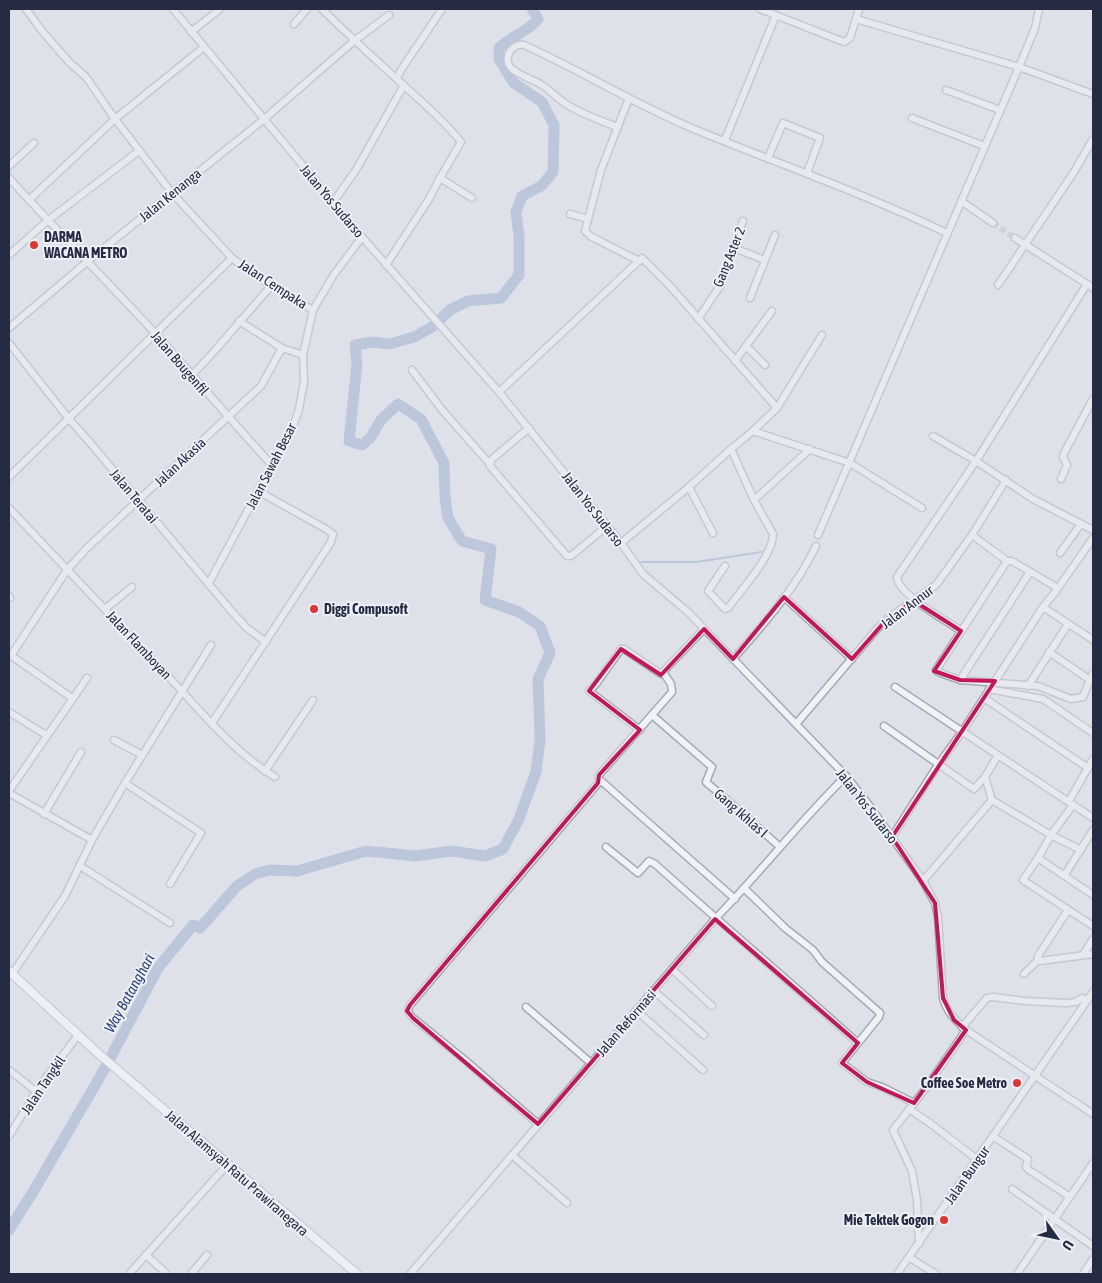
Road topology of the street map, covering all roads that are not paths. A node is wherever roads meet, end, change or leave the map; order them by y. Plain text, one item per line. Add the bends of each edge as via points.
1 (26, 9) edge
2 (173, 9) edge
3 (220, 9) edge
4 (307, 9) edge
5 (322, 9) edge
6 (442, 9) edge
7 (760, 9) edge
8 (859, 9) edge
9 (1039, 9) edge
10 (389, 15) dead end
11 (776, 15) junction
12 (856, 19) junction
13 (294, 24) dead end
14 (191, 32) junction
15 (354, 41) junction
16 (204, 47) junction
17 (1019, 67) junction
18 (398, 78) junction
19 (404, 85) junction
20 (946, 90) dead end
21 (1093, 94) edge
22 (629, 98) junction
23 (1000, 110) junction
24 (912, 118) dead end
25 (115, 119) junction
26 (263, 120) junction
27 (617, 127) junction
28 (1093, 139) edge
29 (724, 140) junction
30 (34, 143) dead end
31 (984, 146) junction
32 (139, 151) junction
33 (768, 158) junction
34 (9, 166) edge
35 (807, 173) junction
36 (9, 178) edge
37 (440, 178) junction
38 (172, 192) junction
39 (472, 198) dead end
40 (29, 200) junction
41 (961, 201) junction
42 (334, 202) junction
43 (570, 214) dead end
44 (588, 219) junction
45 (47, 221) junction
46 (743, 221) dead end
47 (993, 223) tunnel mouth
48 (947, 233) junction
49 (775, 235) dead end
50 (362, 238) junction
51 (1014, 238) tunnel mouth
52 (1024, 245) junction
53 (734, 248) junction
54 (9, 255) edge
55 (232, 258) junction
56 (765, 260) junction
57 (88, 261) junction
58 (639, 261) junction
59 (386, 265) junction
60 (271, 286) junction
61 (998, 286) dead end
62 (1090, 286) edge
63 (750, 298) dead end
64 (313, 310) junction
65 (772, 311) dead end
66 (698, 319) junction
67 (240, 321) junction
68 (9, 328) edge
69 (154, 333) junction
70 (822, 335) dead end
71 (9, 343) edge
72 (746, 346) junction
73 (282, 348) junction
74 (303, 355) junction
75 (735, 361) junction
76 (765, 365) dead end
77 (412, 370) dead end
78 (191, 376) junction
79 (499, 392) junction
80 (1093, 399) edge
81 (777, 408) junction
82 (228, 417) junction
83 (69, 419) junction
84 (529, 428) junction
85 (753, 431) junction
86 (933, 436) dead end
87 (730, 449) junction
88 (810, 449) junction
89 (976, 460) junction
90 (489, 463) junction
91 (850, 463) junction
92 (272, 465) junction
93 (9, 477) edge
94 (1061, 479) dead end
95 (1006, 480) junction
96 (689, 487) junction
97 (258, 491) junction
98 (754, 500) junction
99 (138, 501) junction
100 (9, 508) edge
101 (922, 508) dead end
102 (1081, 524) junction
103 (607, 526) junction
104 (1093, 530) edge
105 (713, 533) dead end
106 (972, 534) junction
107 (818, 535) dead end
108 (1093, 538) edge
109 (621, 543) junction
110 (816, 546) dead end
111 (1060, 553) dead end
112 (1007, 561) junction
113 (725, 566) dead end
114 (67, 570) junction
115 (1030, 572) junction
116 (209, 583) junction
117 (132, 586) dead end
118 (1056, 591) junction
119 (784, 597) junction
120 (914, 601) junction
121 (1043, 607) junction
122 (105, 609) junction
123 (1068, 624) junction
124 (704, 629) junction
125 (961, 631) junction
126 (1093, 640) edge
127 (266, 642) junction
128 (211, 645) dead end
129 (1049, 652) junction
130 (733, 659) junction
131 (852, 659) junction
132 (663, 672) junction
133 (1092, 676) edge
134 (87, 678) dead end
135 (960, 680) junction
136 (995, 682) junction
137 (1028, 686) junction
138 (895, 687) dead end
139 (990, 689) junction
140 (182, 691) junction
141 (72, 698) junction
142 (984, 698) junction
143 (313, 700) dead end
144 (9, 712) edge
145 (652, 715) junction
146 (212, 723) junction
147 (796, 724) junction
148 (884, 726) dead end
149 (640, 730) junction
150 (962, 732) junction
151 (1093, 733) edge
152 (46, 736) junction
153 (114, 740) dead end
154 (82, 752) dead end
155 (998, 755) junction
156 (142, 756) junction
157 (1093, 758) edge
158 (938, 765) junction
159 (1088, 768) junction
160 (265, 771) junction
161 (846, 776) junction
162 (275, 777) dead end
163 (985, 777) junction
164 (600, 781) junction
165 (125, 783) junction
166 (9, 792) edge
167 (992, 800) junction
168 (1071, 803) junction
169 (44, 814) junction
170 (1093, 818) edge
171 (1093, 830) edge
172 (1052, 835) junction
173 (892, 838) junction
174 (92, 840) junction
175 (606, 846) dead end
176 (780, 847) junction
177 (1081, 850) junction
178 (1038, 858) junction
179 (80, 866) junction
180 (1064, 876) junction
181 (923, 881) junction
182 (170, 884) dead end
183 (1093, 884) edge
184 (744, 888) junction
185 (1091, 893) edge
186 (735, 899) junction
187 (1068, 910) junction
188 (716, 918) junction
189 (170, 923) dead end
190 (1093, 926) edge
191 (1093, 939) edge
192 (1093, 954) edge
193 (1083, 955) junction
194 (1038, 960) junction
195 (673, 970) junction
196 (10, 973) edge
197 (1024, 974) dead end
198 (654, 991) junction
199 (1093, 992) edge
200 (1084, 999) junction
201 (712, 1006) dead end
202 (526, 1007) dead end
203 (637, 1011) junction
204 (964, 1028) junction
205 (78, 1035) junction
206 (704, 1035) dead end
207 (858, 1043) junction
208 (591, 1063) junction
209 (9, 1070) edge
210 (703, 1070) dead end
211 (1036, 1076) junction
212 (37, 1092) junction
213 (914, 1103) junction
214 (909, 1109) junction
215 (1093, 1114) edge
216 (538, 1124) junction
217 (9, 1136) edge
218 (994, 1137) junction
219 (512, 1155) junction
220 (978, 1160) junction
221 (1093, 1163) edge
222 (227, 1165) junction
223 (1012, 1189) dead end
224 (1070, 1197) junction
225 (567, 1203) dead end
226 (1055, 1220) junction
227 (920, 1244) junction
228 (1093, 1246) edge
229 (207, 1254) dead end
230 (146, 1255) junction
231 (910, 1258) junction
232 (1093, 1259) edge
233 (129, 1274) edge
234 (166, 1274) edge
235 (191, 1274) edge
236 (357, 1274) edge
237 (410, 1274) edge
238 (897, 1274) edge
239 (936, 1274) edge
240 (1017, 1274) edge
241 (1083, 1274) edge

1 - 25 street, Jalan Cempaka via 70,63 86,77
2 - 14 street, Jalan Yos Sudarso
3 - 14 street
4 - 13 street
5 - 15 street
6 - 18 street
7 - 11 street
8 - 12 street
9 - 17 street
10 - 15 street, Jalan Kenanga
11 - 12 street via 844,42 850,38
11 - 29 street
12 - 17 street
14 - 16 street, Jalan Yos Sudarso
15 - 18 street
15 - 26 street, Jalan Kenanga
16 - 25 street
16 - 26 street, Jalan Yos Sudarso
17 - 21 street
17 - 23 street
18 - 19 street
19 - 37 street via 461,142
19 - 42 street
20 - 23 street
22 - 27 street
22 - 27 street via 524,45 517,45 508,56 510,67 519,74 541,84 564,103
22 - 29 street
23 - 31 street
24 - 31 street
25 - 32 street, Jalan Cempaka
25 - 40 street
26 - 38 street, Jalan Kenanga
26 - 42 street, Jalan Yos Sudarso
27 - 44 street
28 - 52 street
29 - 33 street
30 - 34 street
31 - 41 street
32 - 38 street, Jalan Cempaka
32 - 45 street
33 - 35 street
33 - 35 street via 784,123 820,138
35 - 48 street
36 - 40 street, Jalan Bougenfil
37 - 39 street
37 - 59 street
38 - 55 street, Jalan Cempaka
38 - 57 street, Jalan Kenanga
40 - 45 street, Jalan Bougenfil
41 - 47 street
41 - 48 street
42 - 50 street, Jalan Yos Sudarso
43 - 44 street
44 - 58 street via 585,231 590,236
45 - 54 street
45 - 57 street, Jalan Bougenfil
46 - 53 street, Gang Aster 2
48 - 91 street
49 - 56 street
50 - 59 street, Jalan Yos Sudarso
50 - 64 street, Jalan Sawah Besar via 333,276
51 - 52 street
52 - 61 street
52 - 62 street
53 - 56 street
53 - 66 street, Gang Aster 2 via 720,286
55 - 60 street, Jalan Cempaka
55 - 69 street
56 - 63 street
57 - 68 street, Jalan Kenanga
57 - 69 street, Jalan Bougenfil
58 - 66 street via 644,259
58 - 79 street
59 - 79 street, Jalan Yos Sudarso
60 - 64 street, Jalan Cempaka
60 - 67 street
62 - 89 street
64 - 74 street, Jalan Sawah Besar
65 - 72 street
66 - 75 street
67 - 73 street
67 - 78 street
69 - 78 street, Jalan Bougenfil
69 - 83 street
70 - 81 street
71 - 83 street, Jalan Teratai
72 - 75 street
72 - 76 street
73 - 74 street
73 - 82 street, Jalan Akasia via 261,386
74 - 92 street, Jalan Sawah Besar via 304,382 299,409
75 - 81 street
77 - 90 street
78 - 82 street, Jalan Bougenfil
79 - 84 street, Jalan Yos Sudarso
80 - 94 street via 1064,453 1067,465
81 - 85 street
82 - 92 street, Jalan Bougenfil
82 - 99 street, Jalan Akasia
83 - 93 street
83 - 99 street, Jalan Teratai
84 - 90 street
84 - 103 street, Jalan Yos Sudarso
85 - 87 street
85 - 88 street
86 - 89 street
87 - 96 street
87 - 98 street
88 - 91 street
88 - 98 street
89 - 95 street
89 - 120 street via 897,577
90 - 103 street via 567,556
91 - 101 street
91 - 107 street
92 - 97 street, Jalan Sawah Besar
95 - 102 street via 1033,499
95 - 106 street, Jalan Annur
96 - 105 street
96 - 109 street
97 - 116 street, Jalan Sawah Besar
97 - 127 street via 333,534 331,542
98 - 113 street via 773,534 773,540 762,561 727,608 722,608 708,591
99 - 114 street, Jalan Akasia
99 - 116 street, Jalan Teratai
100 - 114 street, Jalan Flamboyan
102 - 104 street
102 - 111 street
103 - 109 street, Jalan Yos Sudarso
106 - 112 street
106 - 120 street, Jalan Annur via 936,585
108 - 118 street
109 - 124 street, Jalan Yos Sudarso via 643,574 689,612
110 - 119 street via 807,566
112 - 115 street
112 - 125 street
114 - 122 street, Jalan Flamboyan
114 - 141 street, Jalan Akasia via 12,654
115 - 118 street via 1056,587
115 - 135 street
116 - 127 street, Jalan Teratai via 247,628
117 - 122 street
118 - 121 street
119 - 130 street
119 - 131 street
120 - 125 street
120 - 131 street, Jalan Annur via 882,624
121 - 123 street
121 - 136 street
122 - 140 street, Jalan Flamboyan
123 - 126 street
123 - 129 street
124 - 130 street, Jalan Yos Sudarso
124 - 132 street
125 - 135 street via 936,670
127 - 146 street
128 - 140 street
129 - 133 street
129 - 137 street
130 - 147 street, Jalan Yos Sudarso
131 - 147 street, Jalan Annur
132 - 145 street via 672,692
132 - 149 street via 658,673 624,649 589,691
133 - 137 street via 1083,697 1075,699 1038,686
134 - 141 street
135 - 136 street
136 - 137 street
136 - 139 street
138 - 150 street
139 - 142 street
139 - 151 street via 1042,699
140 - 146 street, Jalan Flamboyan
140 - 156 street
141 - 152 street
142 - 150 street
142 - 159 street
143 - 160 street
144 - 152 street
145 - 149 street
145 - 176 street, Gang Ikhlas I via 712,767 706,782
146 - 160 street, Jalan Flamboyan
147 - 161 street, Jalan Yos Sudarso
148 - 158 street
149 - 164 street via 599,775
150 - 155 street
150 - 158 street
152 - 166 street
153 - 156 street
154 - 169 street
155 - 163 street
155 - 168 street
156 - 165 street
157 - 159 street
158 - 163 street via 974,789
158 - 173 street
159 - 168 street
160 - 162 street, Jalan Flamboyan
161 - 173 street, Jalan Yos Sudarso
161 - 176 street, Jalan Reformasi
163 - 167 street
164 - 186 street
164 - 216 street via 408,1009 413,1018
165 - 174 street
165 - 182 street via 201,833
166 - 169 street
167 - 172 street
167 - 181 street
168 - 170 street
168 - 172 street
169 - 174 street
171 - 177 street
172 - 177 street
172 - 178 street
173 - 181 street, Jalan Yos Sudarso
174 - 179 street
175 - 188 street via 639,873 651,861
176 - 184 street, Jalan Reformasi
177 - 180 street
178 - 180 street
178 - 187 street via 1023,880
179 - 189 street
179 - 196 street via 65,896
180 - 185 street
181 - 204 street, Jalan Yos Sudarso via 935,903 938,917 945,1005 954,1020
183 - 185 street
184 - 186 street, Jalan Reformasi
184 - 207 street via 880,1013
186 - 188 street, Jalan Reformasi
187 - 190 street
187 - 194 street
188 - 195 street, Jalan Reformasi
188 - 207 street
191 - 193 street
192 - 193 street
193 - 194 street
194 - 197 street
195 - 198 street, Jalan Reformasi
195 - 201 street
196 - 205 main road, Jalan Alamsyah Ratu Prawiranegara
198 - 203 street, Jalan Reformasi
198 - 206 street
199 - 200 street, Jalan Bungur
200 - 204 street via 1066,1003 993,997 984,1001
200 - 211 street, Jalan Bungur
202 - 208 street
203 - 208 street, Jalan Reformasi
203 - 210 street
204 - 211 street, Jalan Yos Sudarso
204 - 213 street
205 - 212 street, Jalan Tangkil
205 - 222 main road, Jalan Alamsyah Ratu Prawiranegara
207 - 213 street via 842,1063 866,1082
208 - 216 street, Jalan Reformasi
209 - 212 street
211 - 215 street, Jalan Yos Sudarso
211 - 218 street, Jalan Bungur
212 - 217 street, Jalan Tangkil
213 - 214 street
214 - 220 street
214 - 227 street via 893,1130 912,1171
216 - 219 street, Jalan Reformasi
218 - 220 street, Jalan Bungur
218 - 224 street via 1028,1159 1026,1167 1029,1170
219 - 225 street
219 - 237 street, Jalan Reformasi
220 - 227 street, Jalan Bungur
221 - 224 street
222 - 230 street
222 - 236 main road, Jalan Alamsyah Ratu Prawiranegara
223 - 226 street
224 - 226 street
226 - 228 street
226 - 240 street
227 - 231 street, Jalan Bungur
229 - 235 street
230 - 233 street
230 - 234 street
231 - 238 street, Jalan Bungur
231 - 239 street
232 - 241 street

